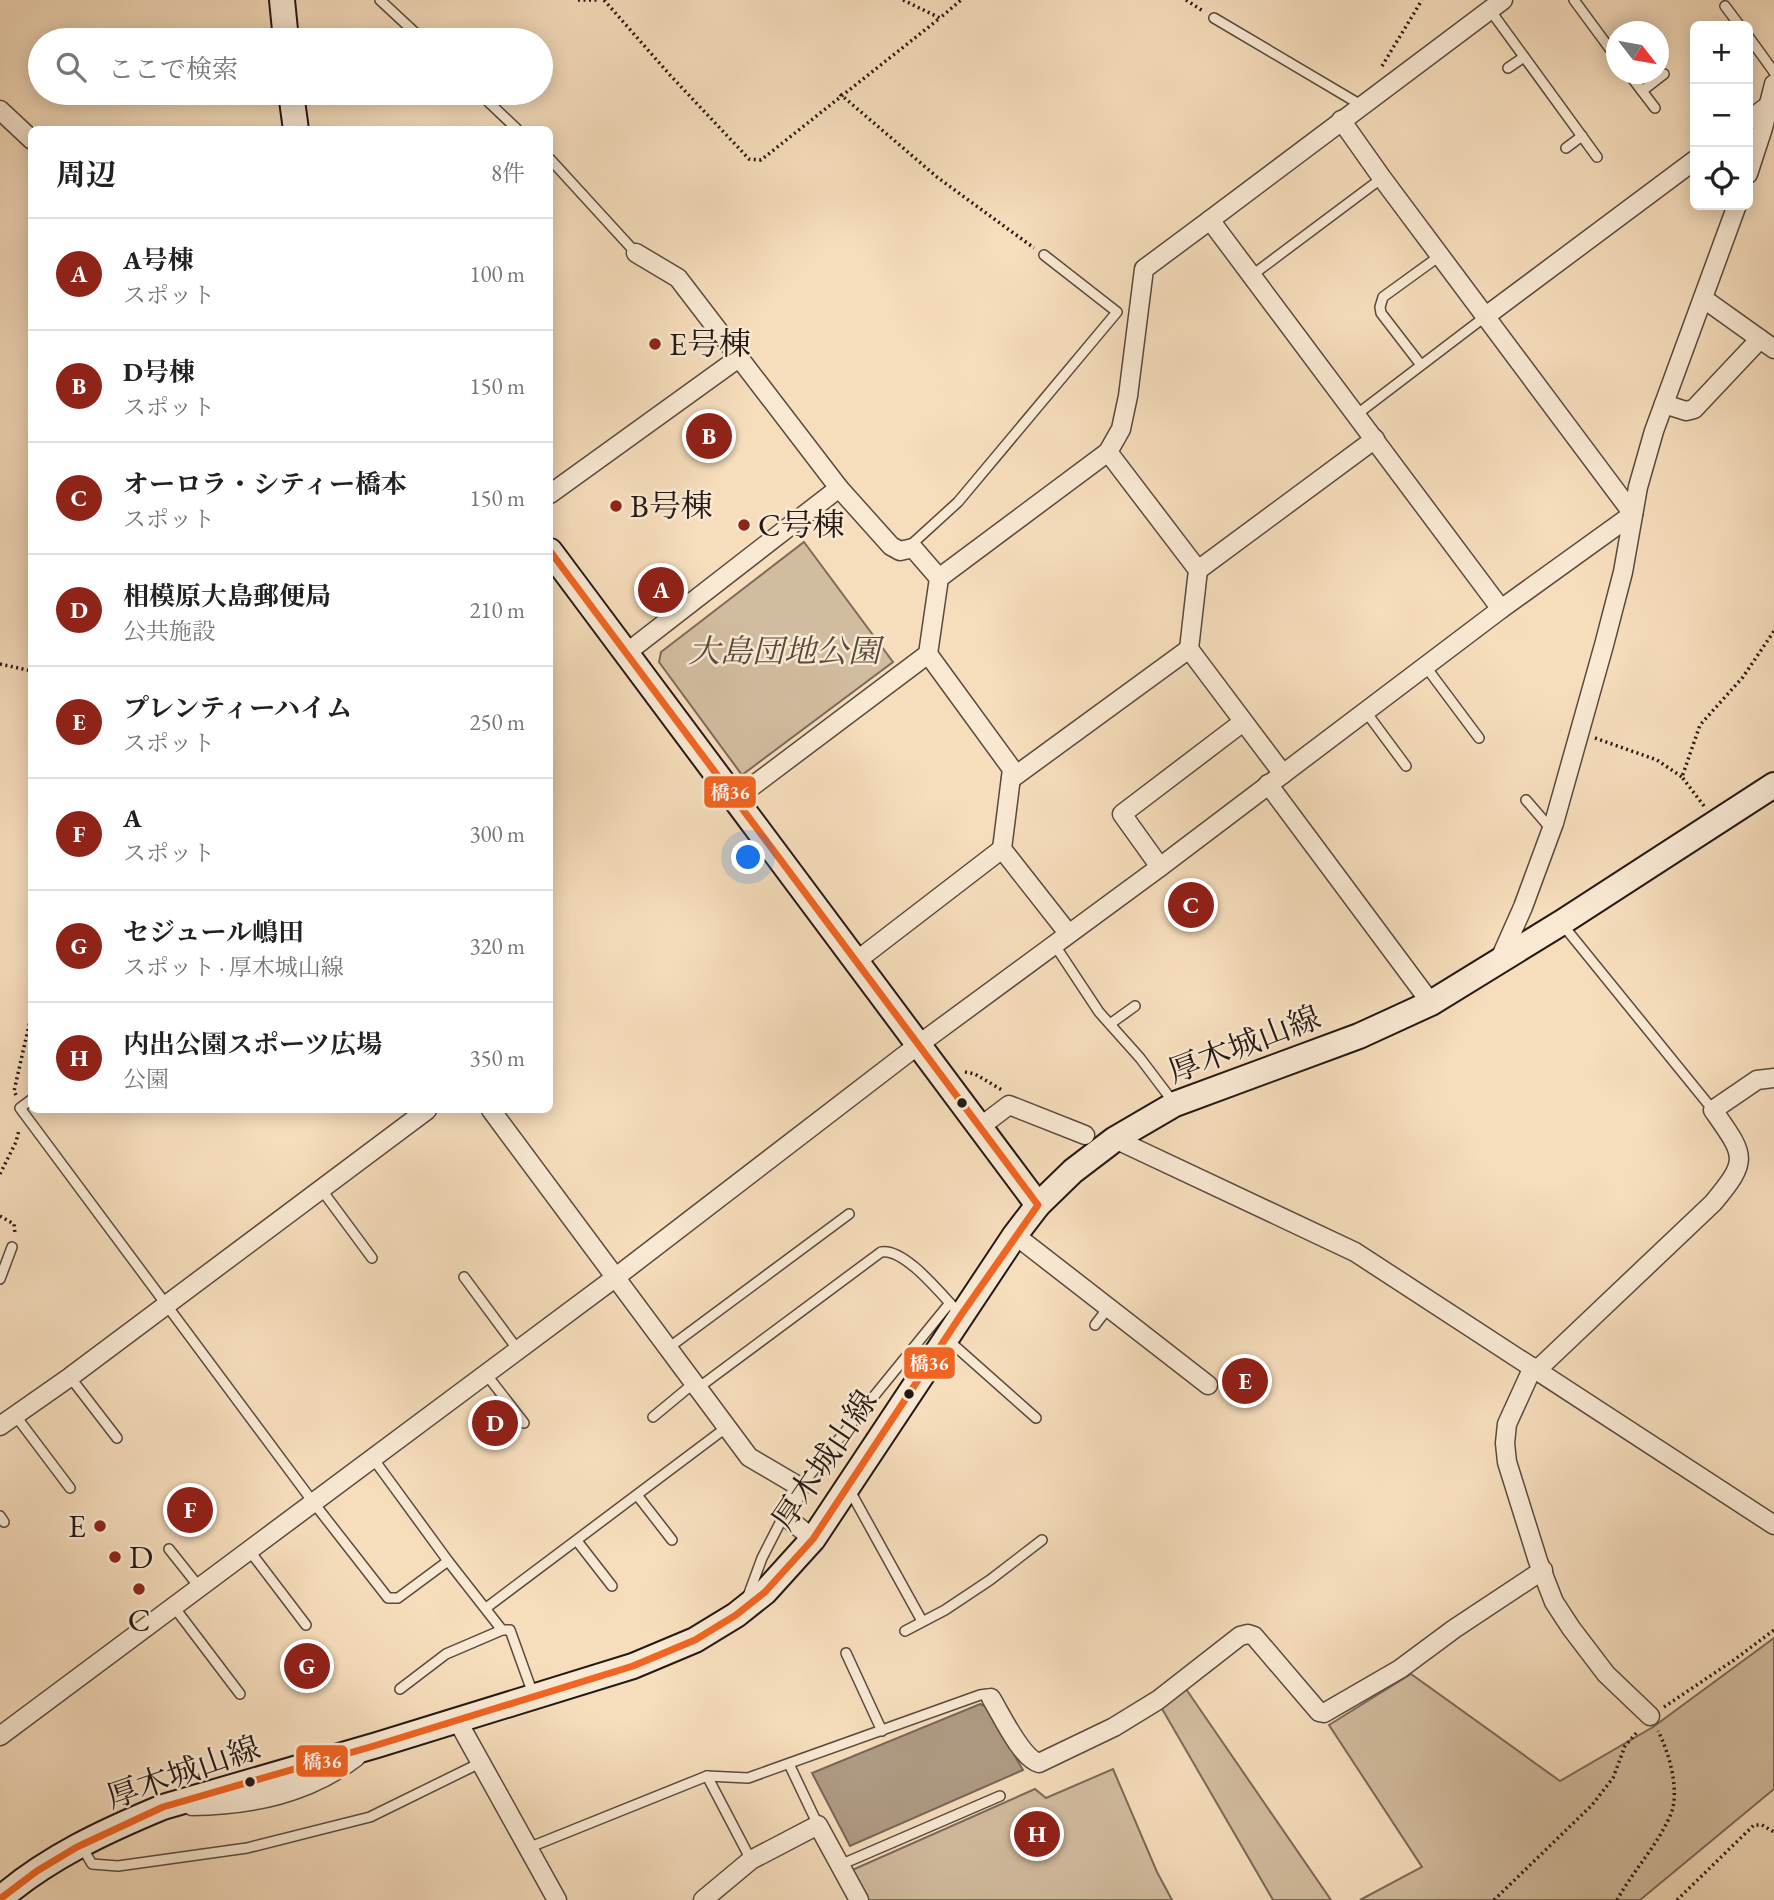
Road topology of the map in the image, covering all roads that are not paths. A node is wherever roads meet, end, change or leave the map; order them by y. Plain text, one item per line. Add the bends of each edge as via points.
1 (282, 0) edge
2 (380, 0) edge
3 (1574, 0) edge
4 (1496, 5) edge
5 (1725, 6) dead end
6 (1214, 18) road end
7 (1736, 21) edge
8 (285, 28) edge
9 (410, 28) edge
10 (1606, 43) edge
11 (1753, 43) edge
12 (1524, 57) junction
13 (1508, 68) dead end
14 (1774, 72) edge
15 (1637, 84) edge
16 (1651, 84) edge
17 (1774, 84) edge
18 (1642, 91) junction
19 (293, 105) edge
20 (492, 105) edge
21 (1361, 105) junction
22 (1769, 106) junction
23 (1655, 108) dead end
24 (0, 110) edge
25 (1753, 117) edge
26 (1341, 120) junction
27 (295, 126) edge
28 (514, 126) edge
29 (28, 136) edge
30 (1582, 136) junction
31 (1566, 148) dead end
32 (1597, 157) dead end
33 (1753, 158) edge
34 (553, 162) edge
35 (1690, 164) edge
36 (1382, 178) junction
37 (1735, 210) edge
38 (1210, 220) junction
39 (636, 253) joint
40 (1044, 255) road end
41 (1441, 255) junction
42 (1251, 276) junction
43 (1704, 299) junction
44 (1486, 316) junction
45 (1767, 344) edge
46 (740, 357) junction
47 (1421, 365) junction
48 (1664, 404) junction
49 (1356, 415) junction
50 (1375, 439) junction
51 (1108, 452) junction
52 (839, 488) junction
53 (553, 493) edge
54 (1633, 514) junction
55 (913, 548) junction
56 (553, 555) edge
57 (1198, 570) junction
58 (939, 578) junction
59 (1501, 609) junction
60 (1189, 649) junction
61 (625, 654) junction
62 (929, 654) junction
63 (1426, 667) junction
64 (1366, 712) junction
65 (1243, 722) junction
66 (1479, 738) dead end
67 (1406, 766) dead end
68 (1011, 779) junction
69 (1275, 779) junction
70 (1774, 785) edge
71 (734, 800) junction
72 (1526, 800) dead end
73 (1552, 829) junction
74 (1002, 849) junction
75 (1160, 867) junction
76 (1561, 923) junction
77 (1061, 939) junction
78 (855, 962) junction
79 (1498, 963) junction
80 (1431, 1003) junction
81 (1135, 1006) dead end
82 (1110, 1024) junction
83 (918, 1045) junction
84 (1774, 1078) edge
85 (28, 1102) edge
86 (1175, 1104) junction
87 (1713, 1110) junction
88 (423, 1113) edge
89 (493, 1113) edge
90 (980, 1127) junction
91 (1085, 1135) dead end
92 (1115, 1139) junction
93 (321, 1189) junction
94 (1038, 1205) junction
95 (849, 1214) dead end
96 (1015, 1235) junction
97 (12, 1247) road end
98 (372, 1258) dead end
99 (464, 1277) dead end
100 (616, 1277) junction
101 (0, 1279) edge
102 (166, 1303) junction
103 (1108, 1308) junction
104 (955, 1309) junction
105 (1095, 1325) dead end
106 (946, 1338) junction
107 (667, 1349) junction
108 (518, 1350) junction
109 (1535, 1368) junction
110 (486, 1374) junction
111 (70, 1377) junction
112 (696, 1385) junction
113 (1208, 1385) dead end
114 (15, 1415) junction
115 (653, 1417) dead end
116 (1036, 1418) dead end
117 (524, 1423) dead end
118 (0, 1426) edge
119 (727, 1427) junction
120 (117, 1438) dead end
121 (372, 1457) junction
122 (800, 1487) junction
123 (849, 1487) junction
124 (70, 1488) dead end
125 (637, 1495) junction
126 (313, 1502) junction
127 (784, 1515) junction
128 (1774, 1525) edge
129 (813, 1539) junction
130 (672, 1540) dead end
131 (1042, 1540) dead end
132 (577, 1541) junction
133 (169, 1549) dead end
134 (250, 1550) junction
135 (448, 1561) junction
136 (1543, 1570) junction
137 (612, 1586) dead end
138 (200, 1588) junction
139 (174, 1607) junction
140 (745, 1607) junction
141 (486, 1608) junction
142 (922, 1621) junction
143 (306, 1625) dead end
144 (905, 1631) dead end
145 (509, 1635) junction
146 (846, 1653) dead end
147 (400, 1689) dead end
148 (240, 1693) dead end
149 (533, 1696) junction
150 (991, 1698) joint
151 (1650, 1716) road end
152 (457, 1720) junction
153 (882, 1731) junction
154 (0, 1736) edge
155 (480, 1763) junction
156 (789, 1765) junction
157 (707, 1776) junction
158 (1000, 1796) dead end
159 (818, 1825) junction
160 (80, 1845) junction
161 (528, 1848) junction
162 (751, 1860) junction
163 (840, 1865) junction
164 (0, 1899) edge
165 (558, 1900) edge
166 (703, 1900) edge
167 (859, 1900) edge

1 - 8 main road
2 - 9 lane
3 - 10 lane
4 - 12 lane
4 - 21 street
5 - 7 lane
6 - 21 lane
11 - 14 lane
12 - 13 lane
12 - 30 lane
15 - 18 lane
16 - 18 lane
17 - 22 street
18 - 23 lane
19 - 27 main road
20 - 28 lane
21 - 26 street
22 - 25 street
22 - 33 street
24 - 29 street
26 - 36 street
26 - 38 street
30 - 31 lane
30 - 32 lane
34 - 39 lane
35 - 44 street
36 - 41 street
36 - 42 lane
37 - 43 street
38 - 42 street
38 - 51 street via 1144,270 1128,396 1121,429
39 - 46 street via 678,278
40 - 55 lane via 1117,312 958,502 913,542
41 - 44 street
41 - 47 lane via 1383,297 1380,307
42 - 49 street
43 - 45 street
43 - 48 street
44 - 47 lane
44 - 54 street
45 - 48 street via 1694,409
46 - 52 street
46 - 53 street
47 - 49 lane
48 - 54 street
49 - 50 street
50 - 57 street
50 - 59 street
51 - 57 street
51 - 58 street
52 - 55 street via 891,546 900,551
52 - 61 street
54 - 59 street
54 - 73 street via 1620,584
55 - 58 street
56 - 61 main road
57 - 60 street
58 - 62 street
59 - 63 street
60 - 65 street
60 - 68 street
61 - 71 main road
62 - 68 street via 1012,769
62 - 71 street
63 - 64 street
63 - 66 lane
64 - 67 lane
64 - 69 street
65 - 69 street
65 - 75 street via 1122,814
68 - 74 street
69 - 75 street
69 - 80 street
70 - 76 main road, 厚木城山線
71 - 78 main road
72 - 73 lane
73 - 79 street
74 - 77 street
74 - 78 street
75 - 77 street
76 - 79 main road, 厚木城山線
76 - 87 lane
77 - 82 lane
77 - 83 street
78 - 83 main road
79 - 80 main road, 厚木城山線
80 - 86 main road, 厚木城山線 via 1359,1036
81 - 82 lane
82 - 86 lane
83 - 90 main road
83 - 100 street
84 - 87 street via 1757,1080
85 - 102 lane via 20,1108
86 - 92 main road, 厚木城山線
87 - 109 street via 1739,1149 1733,1178 1713,1203
88 - 93 street
89 - 100 street
90 - 91 street via 1009,1105
90 - 94 main road
92 - 94 main road, 厚木城山線
92 - 109 street via 1355,1252
93 - 98 lane
93 - 102 street
94 - 96 main road, 厚木城山線
95 - 107 lane
96 - 103 street
96 - 104 main road, 厚木城山線
97 - 101 lane
99 - 108 lane
100 - 107 street
100 - 108 street
102 - 111 street
102 - 126 lane
103 - 105 lane
103 - 113 street
104 - 106 main road, 厚木城山線
104 - 112 lane via 904,1257 888,1250
104 - 122 lane
106 - 116 lane
106 - 123 main road, 厚木城山線
107 - 112 street
108 - 110 street
109 - 128 street
109 - 136 street via 1507,1424 1505,1443 1507,1462
110 - 117 lane
110 - 121 street
111 - 114 street
111 - 120 lane
112 - 115 lane
112 - 119 street
114 - 118 street
114 - 124 lane
119 - 122 street via 753,1460
119 - 125 lane
121 - 126 street
121 - 135 lane
122 - 127 street
123 - 129 main road, 厚木城山線
123 - 142 lane
125 - 130 lane
125 - 132 lane
126 - 134 street
126 - 135 lane via 391,1600
127 - 129 street
127 - 140 lane
129 - 140 main road, 厚木城山線 via 773,1585
131 - 142 lane via 990,1580
132 - 137 lane
132 - 141 lane
133 - 138 lane
134 - 138 street
134 - 143 lane
135 - 141 lane
136 - 150 street via 1399,1669 1324,1713 1248,1634 1158,1700 1039,1763 1025,1753
136 - 151 street via 1554,1602 1571,1628 1606,1674
138 - 139 street
139 - 148 lane
139 - 154 street
140 - 149 main road, 厚木城山線 via 668,1653
141 - 145 lane
142 - 144 lane
145 - 147 lane via 446,1654
145 - 149 lane
146 - 153 lane
149 - 152 main road, 厚木城山線
150 - 153 lane via 980,1695
152 - 155 street
152 - 160 main road, 厚木城山線 via 163,1807
153 - 156 lane
155 - 160 lane via 370,1817 247,1848 118,1866 92,1864
155 - 161 street
156 - 157 lane via 748,1778
156 - 159 lane
157 - 161 lane
157 - 162 lane
158 - 163 lane
159 - 162 street
159 - 163 street
160 - 164 main road, 厚木城山線
161 - 165 street
162 - 166 street
163 - 167 street

